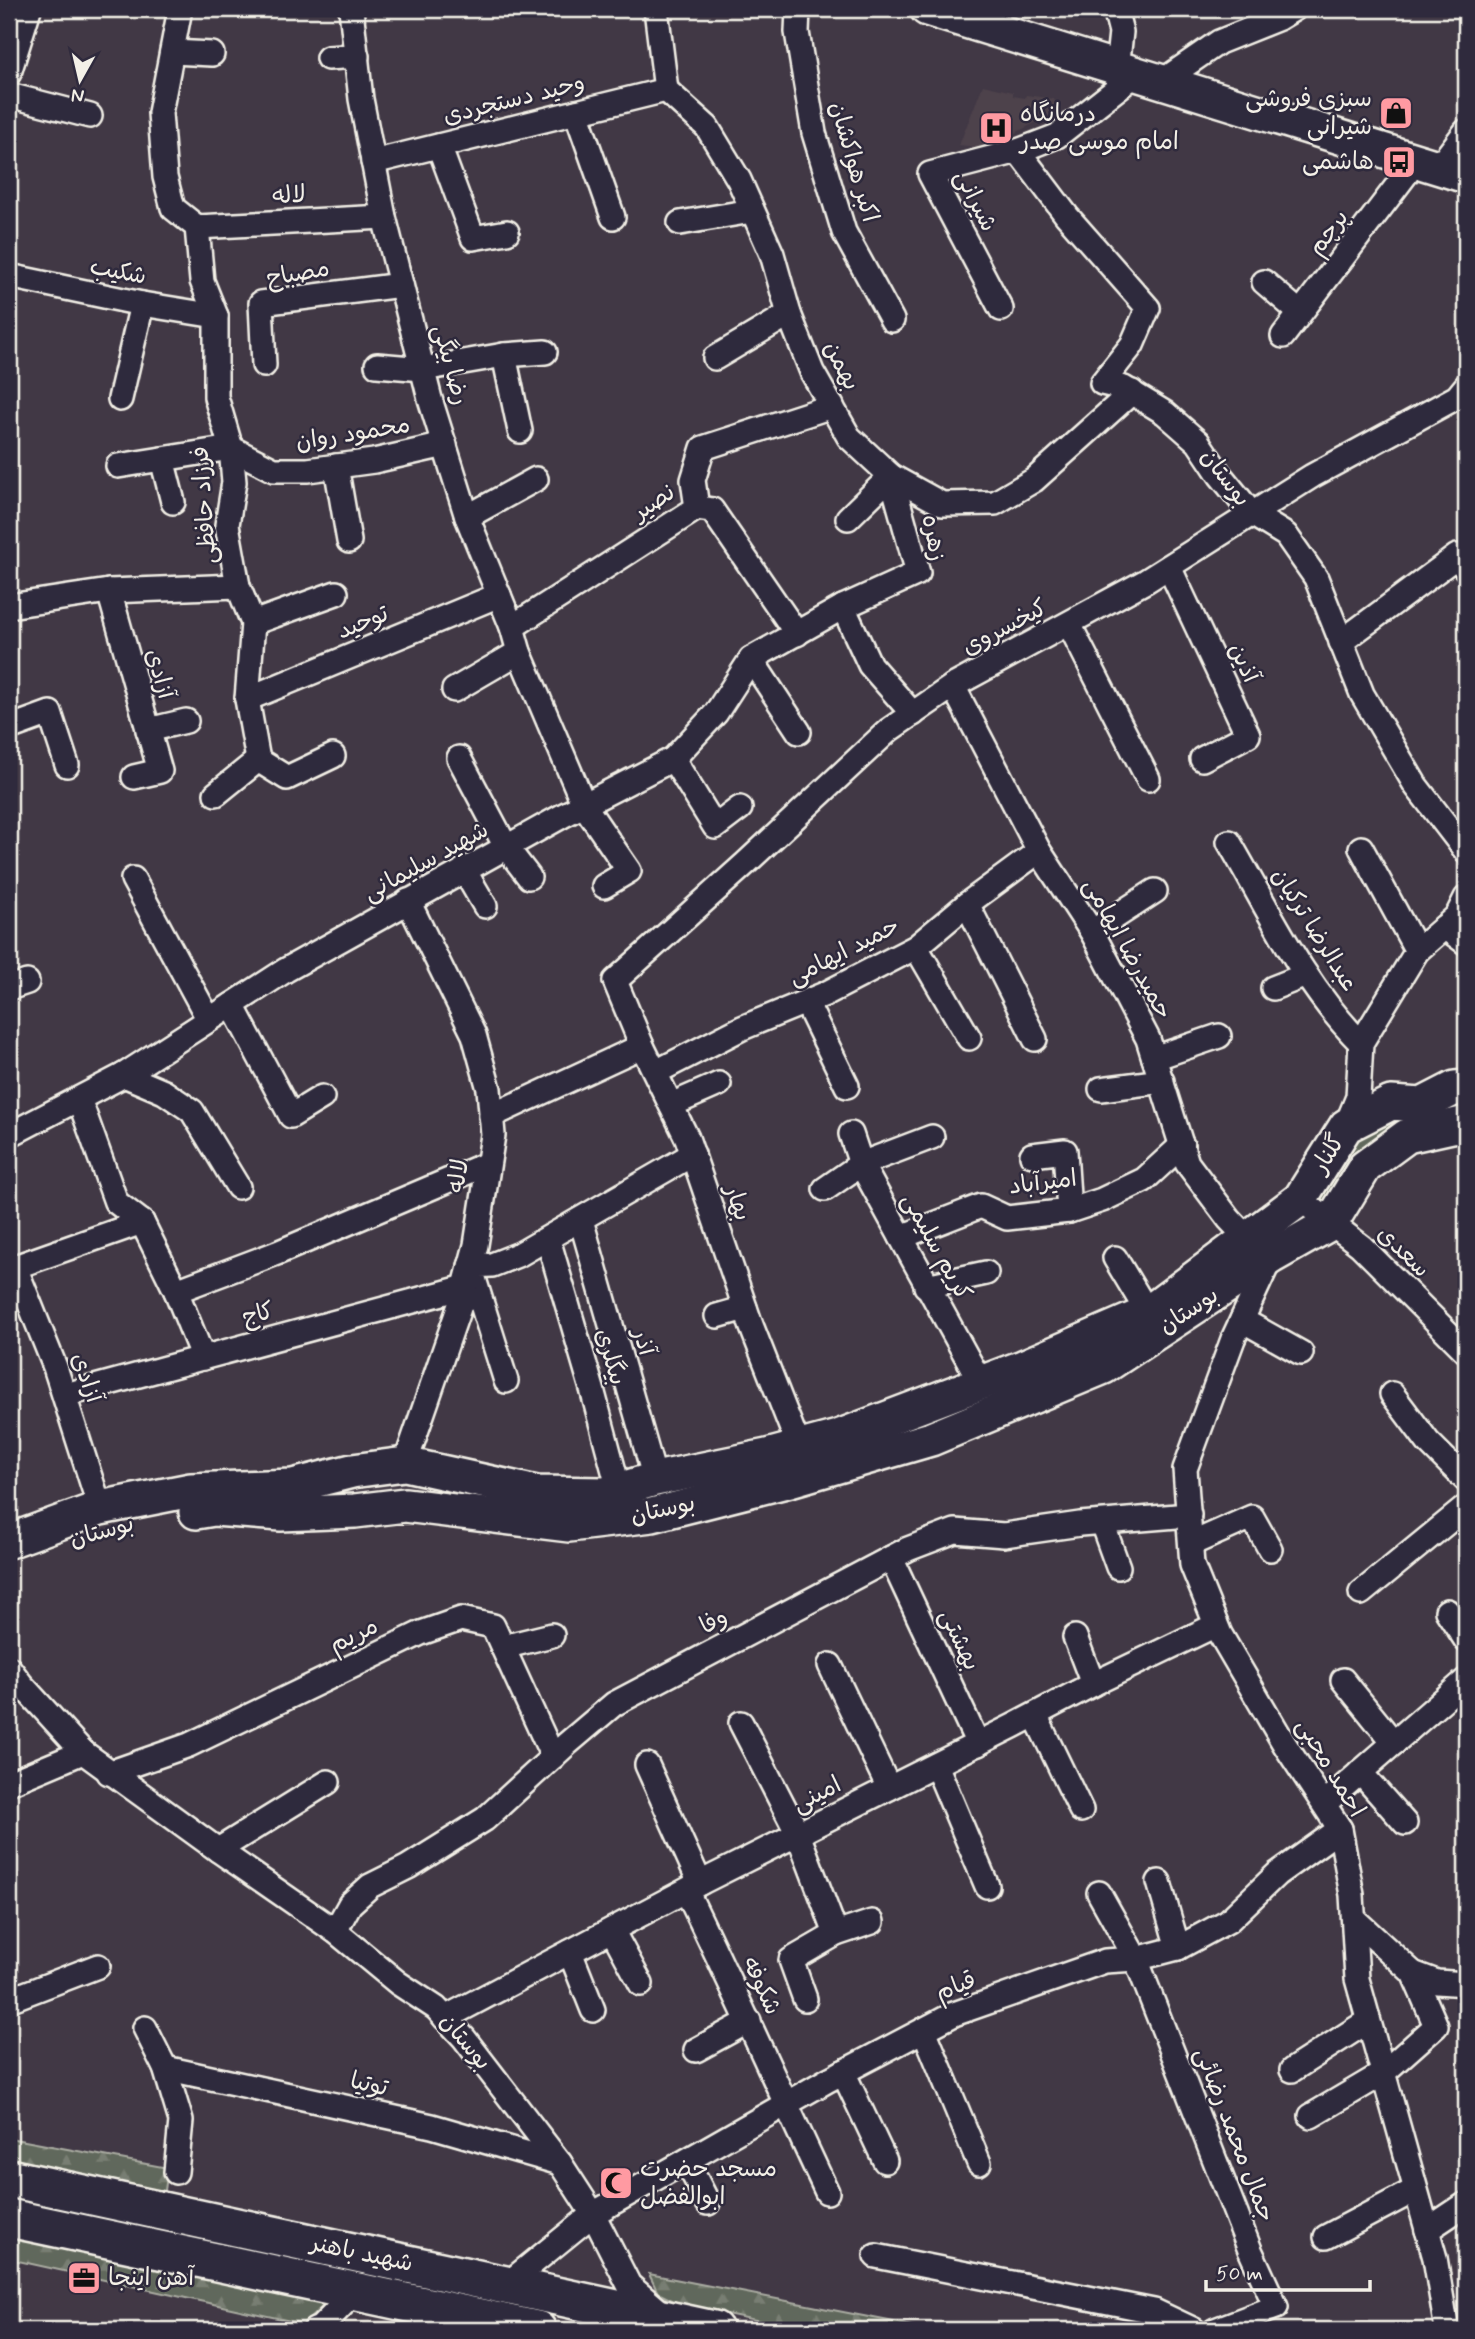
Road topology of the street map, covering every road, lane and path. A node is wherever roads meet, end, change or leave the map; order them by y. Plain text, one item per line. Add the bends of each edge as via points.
1 (29, 9) edge
2 (180, 9) edge
3 (351, 9) edge
4 (656, 9) edge
5 (798, 9) edge
6 (927, 9) edge
7 (1115, 9) edge
8 (1294, 9) edge
9 (172, 52) junction
10 (212, 54) dead end
11 (357, 56) junction
12 (328, 58) dead end
13 (9, 73) edge
14 (1138, 75) junction
15 (666, 90) junction
16 (9, 95) edge
17 (576, 112) junction
18 (90, 116) dead end
19 (1466, 131) edge
20 (439, 146) junction
21 (1018, 151) junction
22 (373, 162) junction
23 (1440, 169) edge
24 (752, 211) junction
25 (384, 217) junction
26 (613, 217) dead end
27 (680, 223) dead end
28 (197, 227) junction
29 (507, 232) dead end
30 (9, 276) edge
31 (1264, 282) dead end
32 (401, 285) junction
33 (142, 304) junction
34 (1001, 309) dead end
35 (1300, 313) junction
36 (789, 314) junction
37 (216, 316) junction
38 (892, 320) dead end
39 (1283, 336) dead end
40 (545, 352) dead end
41 (504, 355) junction
42 (715, 358) dead end
43 (264, 365) dead end
44 (377, 365) dead end
45 (423, 369) junction
46 (1466, 386) edge
47 (1132, 393) junction
48 (120, 399) dead end
49 (832, 406) junction
50 (520, 431) dead end
51 (445, 445) junction
52 (231, 449) junction
53 (162, 459) junction
54 (118, 466) dead end
55 (336, 466) junction
56 (891, 476) junction
57 (536, 479) dead end
58 (173, 502) dead end
59 (697, 508) junction
60 (1252, 514) junction
61 (467, 517) junction
62 (848, 517) dead end
63 (349, 541) dead end
64 (1169, 567) junction
65 (1466, 569) edge
66 (238, 586) junction
67 (109, 591) junction
68 (336, 593) dead end
69 (499, 595) junction
70 (9, 606) edge
71 (843, 607) junction
72 (253, 624) junction
73 (1069, 624) junction
74 (512, 627) junction
75 (797, 634) junction
76 (1340, 642) junction
77 (519, 652) junction
78 (751, 659) junction
79 (953, 686) junction
80 (454, 690) dead end
81 (247, 699) junction
82 (913, 714) junction
83 (186, 721) dead end
84 (9, 728) edge
85 (148, 730) junction
86 (799, 732) dead end
87 (333, 756) dead end
88 (459, 758) dead end
89 (673, 759) junction
90 (1202, 759) dead end
91 (258, 760) junction
92 (67, 765) dead end
93 (134, 776) dead end
94 (1148, 779) dead end
95 (216, 794) dead end
96 (584, 805) junction
97 (740, 808) dead end
98 (1463, 841) edge
99 (1229, 842) dead end
100 (506, 847) junction
101 (1361, 848) dead end
102 (1039, 851) junction
103 (464, 870) junction
104 (529, 877) dead end
105 (133, 879) dead end
106 (604, 886) dead end
107 (1155, 891) dead end
108 (1466, 898) edge
109 (408, 901) junction
110 (967, 904) junction
111 (485, 906) dead end
112 (1444, 927) junction
113 (1092, 932) junction
114 (1466, 943) edge
115 (916, 947) junction
116 (1417, 951) junction
117 (1306, 975) junction
118 (615, 981) joint
119 (1273, 988) dead end
120 (806, 1002) junction
121 (232, 1005) junction
122 (209, 1020) junction
123 (1219, 1036) dead end
124 (970, 1038) dead end
125 (1035, 1039) dead end
126 (1362, 1042) junction
127 (642, 1046) junction
128 (1154, 1058) junction
129 (656, 1072) junction
130 (124, 1075) junction
131 (1162, 1082) junction
132 (719, 1084) dead end
133 (846, 1086) dead end
134 (1466, 1087) edge
135 (1101, 1089) dead end
136 (322, 1097) dead end
137 (79, 1099) junction
138 (671, 1105) junction
139 (491, 1116) junction
140 (1466, 1123) edge
141 (1346, 1126) junction
142 (851, 1133) dead end
143 (9, 1135) edge
144 (932, 1137) dead end
145 (1182, 1145) junction
146 (693, 1154) junction
147 (1032, 1155) dead end
148 (487, 1164) junction
149 (861, 1164) junction
150 (238, 1187) dead end
151 (825, 1189) dead end
152 (1300, 1199) junction
153 (1069, 1211) junction
154 (581, 1220) junction
155 (142, 1222) junction
156 (1331, 1223) junction
157 (901, 1237) junction
158 (548, 1239) junction
159 (1259, 1248) junction
160 (1115, 1258) dead end
161 (12, 1268) edge
162 (986, 1273) dead end
163 (468, 1276) junction
164 (926, 1286) junction
165 (176, 1291) junction
166 (745, 1308) junction
167 (1148, 1313) junction
168 (717, 1316) dead end
169 (1242, 1320) junction
170 (1466, 1351) edge
171 (1301, 1353) dead end
172 (203, 1358) junction
173 (506, 1381) dead end
174 (981, 1383) junction
175 (1392, 1394) dead end
176 (65, 1395) junction
177 (799, 1447) junction
178 (405, 1464) junction
179 (655, 1479) junction
180 (1466, 1480) edge
181 (618, 1490) junction
182 (1466, 1507) edge
183 (100, 1508) junction
184 (1189, 1515) junction
185 (1101, 1522) junction
186 (9, 1541) edge
187 (1191, 1544) junction
188 (1270, 1549) dead end
189 (891, 1558) junction
190 (9, 1563) edge
191 (1118, 1567) dead end
192 (1361, 1592) dead end
193 (1447, 1611) dead end
194 (1216, 1625) junction
195 (552, 1635) dead end
196 (1074, 1637) dead end
197 (1466, 1640) edge
198 (503, 1647) junction
199 (830, 1665) dead end
200 (1343, 1680) dead end
201 (13, 1682) edge
202 (1093, 1684) junction
203 (1464, 1688) edge
204 (1035, 1715) junction
205 (741, 1723) dead end
206 (1394, 1743) junction
207 (978, 1744) junction
208 (83, 1752) junction
209 (553, 1757) junction
210 (646, 1765) dead end
211 (936, 1765) junction
212 (1360, 1772) junction
213 (109, 1773) junction
214 (328, 1782) dead end
215 (9, 1783) edge
216 (890, 1788) junction
217 (1325, 1803) junction
218 (1081, 1810) dead end
219 (1405, 1823) dead end
220 (1340, 1829) junction
221 (798, 1834) junction
222 (218, 1850) junction
223 (1159, 1882) dead end
224 (987, 1886) dead end
225 (694, 1888) junction
226 (1099, 1893) dead end
227 (1353, 1919) junction
228 (872, 1922) dead end
229 (612, 1930) junction
230 (335, 1931) junction
231 (836, 1934) junction
232 (1178, 1948) junction
233 (570, 1952) junction
234 (1136, 1959) junction
235 (99, 1966) dead end
236 (1413, 1973) junction
237 (641, 1984) dead end
238 (1466, 1984) edge
239 (805, 1999) dead end
240 (9, 2000) edge
241 (593, 2010) dead end
242 (446, 2018) junction
243 (749, 2021) junction
244 (1368, 2021) junction
245 (145, 2028) dead end
246 (924, 2030) junction
247 (696, 2050) dead end
248 (165, 2068) junction
249 (1292, 2070) dead end
250 (843, 2072) junction
251 (1382, 2074) junction
252 (785, 2104) junction
253 (1311, 2116) dead end
254 (885, 2161) dead end
255 (687, 2162) junction
256 (560, 2163) junction
257 (979, 2163) dead end
258 (176, 2172) dead end
259 (9, 2178) edge
260 (1415, 2190) junction
261 (827, 2192) dead end
262 (83, 2194) junction
263 (708, 2203) dead end
264 (1466, 2204) edge
265 (593, 2214) junction
266 (19, 2220) edge
267 (1427, 2230) junction
268 (1326, 2237) dead end
269 (876, 2256) dead end
270 (506, 2285) junction
271 (355, 2292) junction
272 (672, 2321) junction
273 (319, 2329) edge
274 (537, 2330) edge
275 (714, 2330) edge
276 (1194, 2330) edge
277 (1215, 2330) edge
278 (1447, 2330) edge

1 - 13 street
2 - 9 street
3 - 11 street, رضا بیگی
4 - 15 street
5 - 38 street, اکبر هواکشان via 797,32 814,133 844,232
6 - 14 street
7 - 14 street
8 - 14 street, شیرانی
9 - 10 street
9 - 28 street via 160,113 165,177 173,208
11 - 12 street
11 - 22 street, رضا بیگی
14 - 21 street, شیرانی via 1057,136
14 - 23 street
15 - 17 street, وحید دستجردی
15 - 24 street, بهمن via 707,127
16 - 18 street
17 - 20 street, وحید دستجردی
17 - 26 street
19 - 23 street, پرچم
20 - 22 street, وحید دستجردی
20 - 29 street via 473,238
21 - 34 street, شیرانی via 930,174
21 - 47 street, بوستان via 1067,216 1148,308 1132,345 1102,383
22 - 25 street, رضا بیگی
23 - 35 street, پرچم
24 - 27 street
24 - 36 street, بهمن via 772,254
25 - 28 street, لاله
25 - 32 street, رضا بیگی
28 - 37 street, فرزاد حافظی via 202,281
30 - 33 street, شکیب
31 - 35 street
32 - 43 street, مصباح via 261,303
32 - 45 street, رضا بیگی
33 - 37 street, شکیب
33 - 48 street
35 - 39 street, پرچم
36 - 42 street
36 - 49 street, بهمن via 812,372
37 - 52 street, فرزاد حافظی via 216,397
40 - 41 street
41 - 45 street
41 - 50 street
44 - 45 street
45 - 51 street, رضا بیگی
46 - 60 street, کیخسروی via 1457,397 1312,475
47 - 56 street, بهمن via 1034,480 995,503 942,504
47 - 60 street, بوستان via 1165,413 1198,442
49 - 56 street, بهمن via 849,437
49 - 59 street, نصیر via 703,448 693,480
51 - 55 street, محمود روان
51 - 61 street, رضا بیگی
52 - 53 street
52 - 55 street, محمود روان via 274,470
52 - 66 street, فرزاد حافظی via 234,482 228,525
53 - 54 street
53 - 58 street
55 - 63 street
56 - 62 street
56 - 71 street, زهره via 918,573
57 - 61 street
59 - 74 street, نصیر
59 - 75 street via 712,510
60 - 64 street, کیخسروی
60 - 76 street, بوستان via 1286,535 1315,578
61 - 69 street, رضا بیگی
64 - 73 street, کیخسروی
64 - 90 street, آذین via 1248,735
65 - 76 street via 1457,556
66 - 67 street
66 - 72 street, فرزاد حافظی
67 - 70 street
67 - 85 street, آزادی
68 - 72 street
69 - 74 street, رضا بیگی
69 - 81 street, توحید
71 - 75 street, شهید سلیمانی
71 - 82 street via 870,664
72 - 81 street, فرزاد حافظی
73 - 79 street, کیخسروی
73 - 94 street
74 - 77 street, رضا بیگی
75 - 78 street, شهید سلیمانی
76 - 98 street, بوستان via 1362,694 1416,786
77 - 80 street
77 - 96 street, رضا بیگی
78 - 86 street
78 - 89 street, شهید سلیمانی via 716,713
79 - 82 street, کیخسروی
79 - 102 street, حمیدرضا ایهامی
81 - 91 street, فرزاد حافظی
82 - 118 street, کیخسروی via 889,730
83 - 85 street
84 - 92 street via 50,713
85 - 93 street, آزادی via 160,771
87 - 91 street via 287,778
88 - 100 street
89 - 96 street, شهید سلیمانی
89 - 97 street via 715,827
91 - 95 street
96 - 100 street, شهید سلیمانی
96 - 106 street, رضا بیگی via 629,872
99 - 117 street, عبدالرضا ترکیان
100 - 103 street, شهید سلیمانی
100 - 104 street
101 - 116 street
102 - 110 street, حمید ایهامی
102 - 113 street, حمیدرضا ایهامی
103 - 109 street, شهید سلیمانی
103 - 111 street
105 - 122 street
107 - 113 street
108 - 112 street via 1457,916
109 - 121 street, شهید سلیمانی
109 - 139 street, لاله via 474,1035 489,1089
110 - 115 street, حمید ایهامی
110 - 125 street
112 - 114 street
112 - 116 street
113 - 128 street, حمیدرضا ایهامی
115 - 120 street, حمید ایهامی
115 - 124 street
116 - 126 street
117 - 119 street
117 - 126 street, عبدالرضا ترکیان
118 - 127 street, بهار
120 - 129 street, حمید ایهامی via 742,1028
120 - 133 street
121 - 122 street, شهید سلیمانی
121 - 136 street via 291,1116
122 - 130 street, شهید سلیمانی
123 - 128 street
126 - 141 street via 1358,1097
127 - 129 street, بهار
127 - 139 street
128 - 131 street, حمیدرضا ایهامی
129 - 138 street, بهار
130 - 137 street, شهید سلیمانی
130 - 150 street via 164,1092 192,1111
131 - 135 street
131 - 145 street, حمیدرضا ایهامی
132 - 138 street
134 - 141 street, گلنار via 1422,1105 1391,1104
137 - 143 street, شهید سلیمانی
137 - 155 street via 117,1202
138 - 146 street, بهار
139 - 148 street, لاله via 493,1135
140 - 156 street, گلنار via 1407,1136 1366,1167
141 - 152 street, گلنار
142 - 149 street, کریم سلیمی
144 - 149 street
145 - 153 street, امیرآباد via 1144,1180
145 - 159 street, حمیدرضا ایهامی via 1187,1163
146 - 154 street, کاج
146 - 166 street, بهار
147 - 153 street via 1065,1151
148 - 163 street, لاله
148 - 165 street
149 - 151 street
149 - 157 street, کریم سلیمی
152 - 156 street, سعدی
152 - 159 street, گلنار
153 - 157 street, امیرآباد via 1007,1218 981,1206
154 - 158 street, کاج
154 - 179 street, آذر
155 - 161 street
155 - 165 street
156 - 159 street, گلنار
156 - 170 street, سعدی via 1361,1246
157 - 164 street, کریم سلیمی
158 - 163 street, کاج
158 - 181 street, بیگلری
159 - 167 street, بوستان
159 - 169 street, احمد محبی
159 - 190 street, بوستان via 1104,1367 931,1439 652,1515 569,1525 405,1505 281,1514 214,1509 83,1534
160 - 167 street
161 - 176 street, آزادی
162 - 164 street
163 - 172 street, کاج
163 - 173 street
163 - 178 street, لاله
164 - 174 street, کریم سلیمی
165 - 172 street
166 - 168 street
166 - 177 street, بهار
167 - 174 street, بوستان
169 - 171 street
169 - 184 street, احمد محبی via 1185,1469
172 - 176 street, کاج
174 - 177 street, بوستان via 838,1437
175 - 180 street via 1428,1442
176 - 183 street, آزادی
177 - 179 street, بوستان
178 - 181 street, بوستان via 537,1493 605,1494
178 - 183 street, بوستان via 293,1486 191,1490
179 - 181 street, بوستان
182 - 192 street
183 - 186 street, بوستان
184 - 185 street, وفا
184 - 187 street, احمد محبی
185 - 189 street, وفا via 1004,1535 955,1531
185 - 191 street
187 - 188 street via 1252,1517
187 - 194 street, احمد محبی via 1192,1565
189 - 207 street, بهشتی
189 - 209 street, وفا via 614,1704
193 - 197 street
194 - 202 street, امینی
194 - 217 street, احمد محبی via 1279,1735
195 - 198 street
196 - 202 street
198 - 209 street, مریم
198 - 213 street, مریم via 494,1626 461,1619 421,1633 189,1745
199 - 216 street
200 - 206 street
201 - 208 street, بوستان
202 - 204 street, امینی
203 - 206 street
204 - 207 street, امینی
204 - 218 street
205 - 221 street
206 - 212 street
207 - 211 street, امینی
208 - 213 street, بوستان
208 - 215 street
209 - 230 street, وفا via 485,1819 370,1886 350,1904
210 - 225 street, شکوفه
211 - 216 street, امینی
211 - 224 street
212 - 217 street
212 - 219 street
213 - 222 street, بوستان
214 - 222 street
216 - 221 street, امینی
217 - 220 street, احمد محبی
220 - 227 street, احمد محبی
220 - 232 street, قیام via 1277,1874 1228,1921
221 - 225 street, امینی
221 - 231 street
222 - 230 street, بوستان
223 - 232 street
225 - 229 street, امینی
225 - 243 street, شکوفه
226 - 234 street
227 - 236 street
227 - 244 street, احمد محبی via 1357,1979
228 - 231 street
229 - 233 street, امینی
229 - 237 street
230 - 242 street, بوستان
231 - 239 street via 791,1960
232 - 234 street, قیام
233 - 241 street
233 - 242 street, امینی
234 - 246 street, قیام via 1105,1961 954,2014
234 - 277 street, جمال محمد رضائی via 1276,2307
235 - 240 street
236 - 238 street via 1437,1982
236 - 251 street via 1436,2026
242 - 256 street, بوستان
243 - 247 street
243 - 252 street, شکوفه
244 - 249 street
244 - 251 street, احمد محبی
245 - 248 street
246 - 250 street, قیام
246 - 257 street
248 - 256 street, توتیا via 432,2126
248 - 258 street via 181,2121
250 - 252 street, قیام
250 - 254 street
251 - 253 street
251 - 260 street, احمد محبی
252 - 255 street, قیام
252 - 261 street, شکوفه
255 - 263 street
255 - 265 street, قیام
256 - 265 street, بوستان
259 - 262 main road, شهید باهنر
260 - 267 street, احمد محبی
260 - 268 street
262 - 266 main road via 23,2197 16,2202
262 - 270 main road, شهید باهنر
264 - 267 street
265 - 270 street, قیام
265 - 272 street, بوستان via 629,2285
266 - 271 main road, شهید باهنر
267 - 278 street, احمد محبی
269 - 276 street via 1154,2311
270 - 272 main road, شهید باهنر
271 - 273 street
271 - 274 main road, شهید باهنر
272 - 275 main road, شهید باهنر

